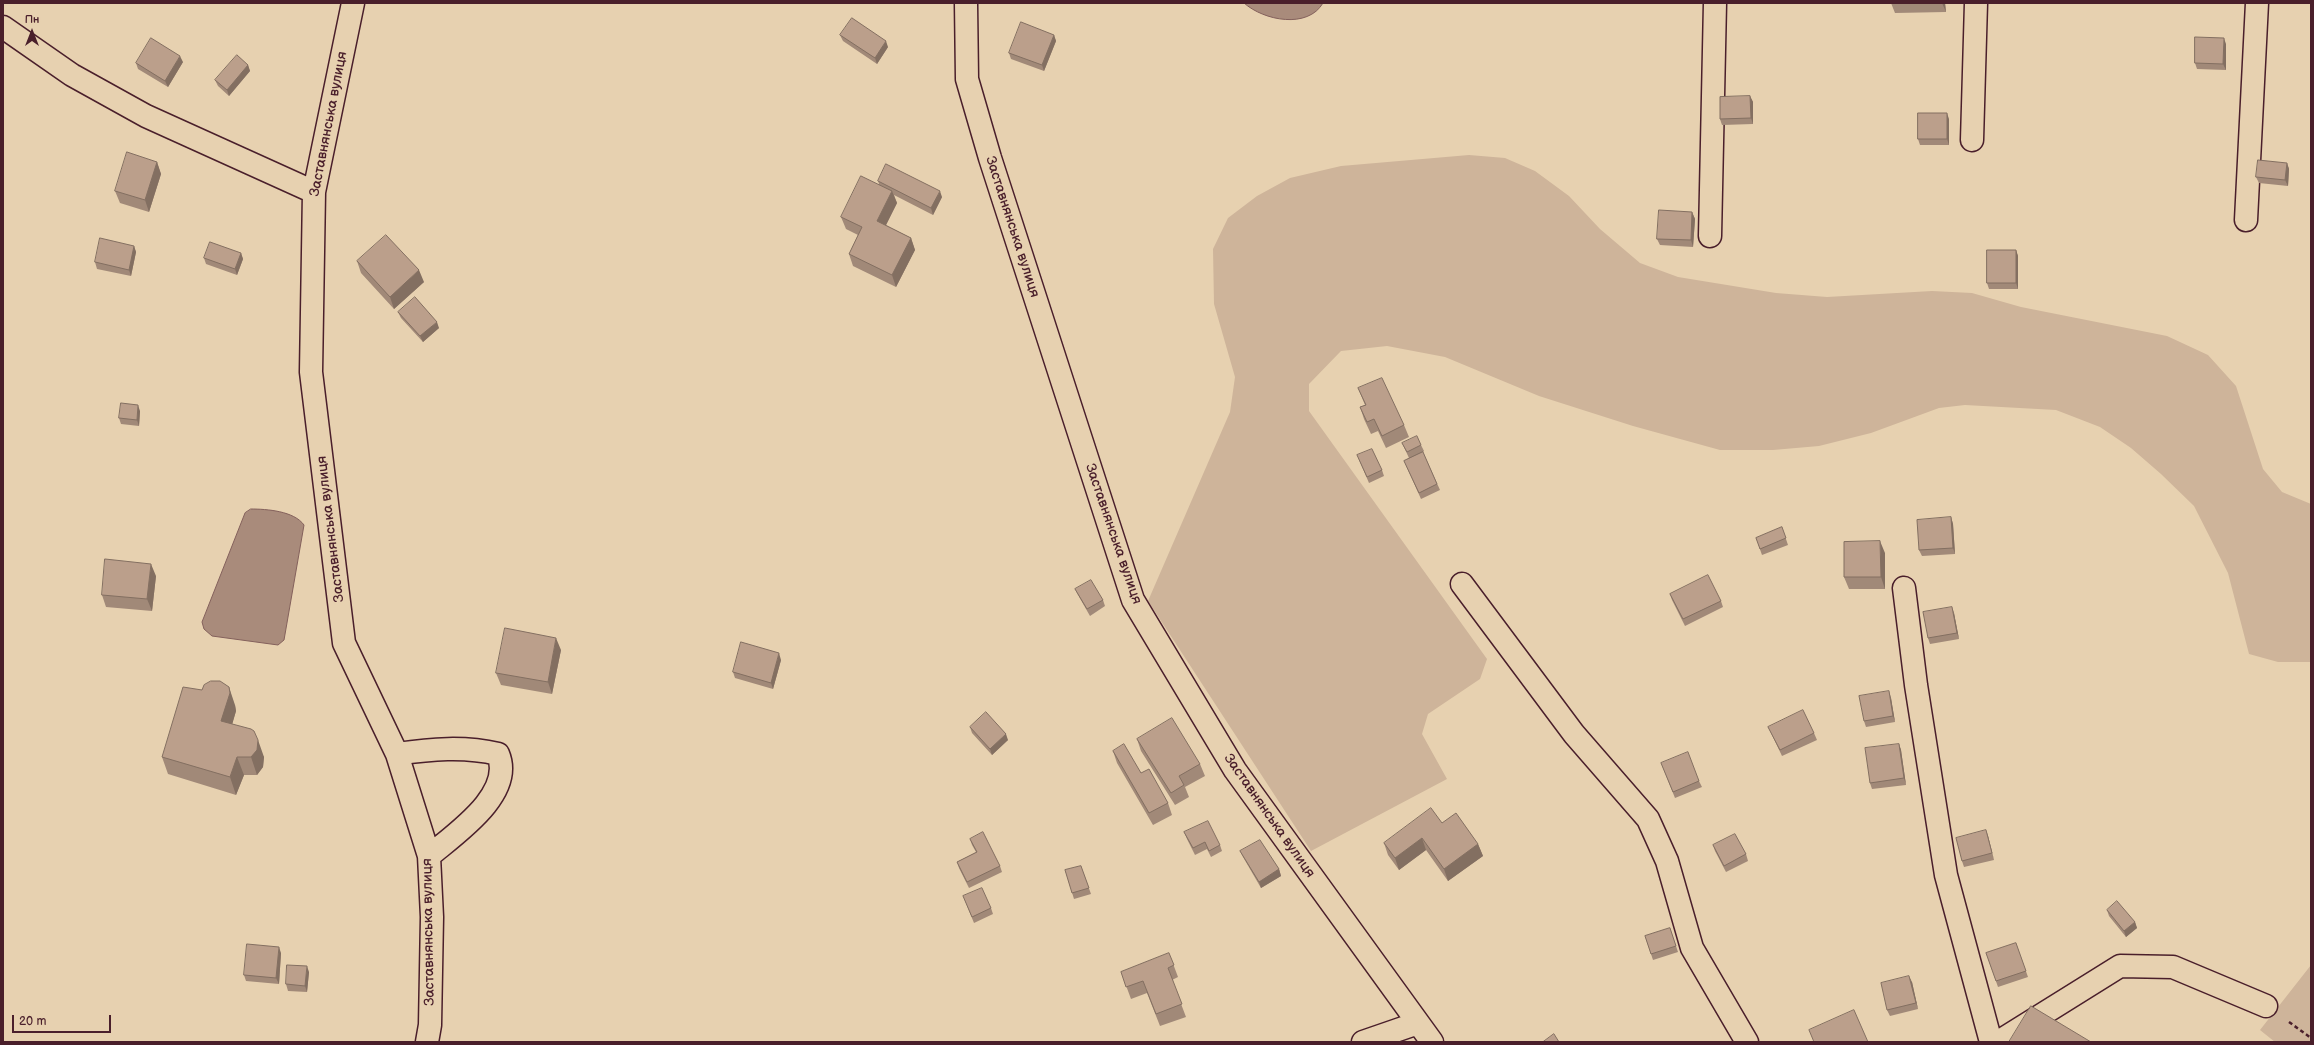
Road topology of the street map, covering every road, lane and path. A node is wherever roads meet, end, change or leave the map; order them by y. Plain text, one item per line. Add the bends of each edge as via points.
1 (352, 3) edge
2 (966, 3) edge
3 (1715, 3) edge
4 (1976, 3) edge
5 (2256, 3) edge
6 (3, 27) edge
7 (1972, 140) dead end
8 (314, 192) junction
9 (2246, 220) dead end
10 (1710, 236) dead end
11 (1462, 584) dead end
12 (1904, 588) dead end
13 (397, 754) junction
14 (429, 856) junction
15 (2266, 1006) dead end
16 (1418, 1023) junction
17 (427, 1042) edge
18 (1363, 1042) edge
19 (1432, 1042) edge
20 (1747, 1042) edge
21 (1991, 1042) edge
22 (1998, 1042) edge

1 - 8 street, Заставнянська вулиця
2 - 16 street, Заставнянська вулиця via 967,79 990,158 1133,600 1235,770
3 - 10 street
4 - 7 street
5 - 9 street
6 - 8 street via 72,75 146,116
8 - 13 street, Заставнянська вулиця via 311,372 344,643
11 - 20 street via 1574,734 1648,819 1667,861 1692,948
12 - 21 street via 1916,685 1946,875
13 - 14 street, Заставнянська вулиця
13 - 14 street via 434,748 481,750 498,754 502,764 500,785 489,802
14 - 17 street, Заставнянська вулиця via 430,1025
15 - 22 street via 2173,967 2120,966
16 - 18 street
16 - 19 street, Заставнянська вулиця

